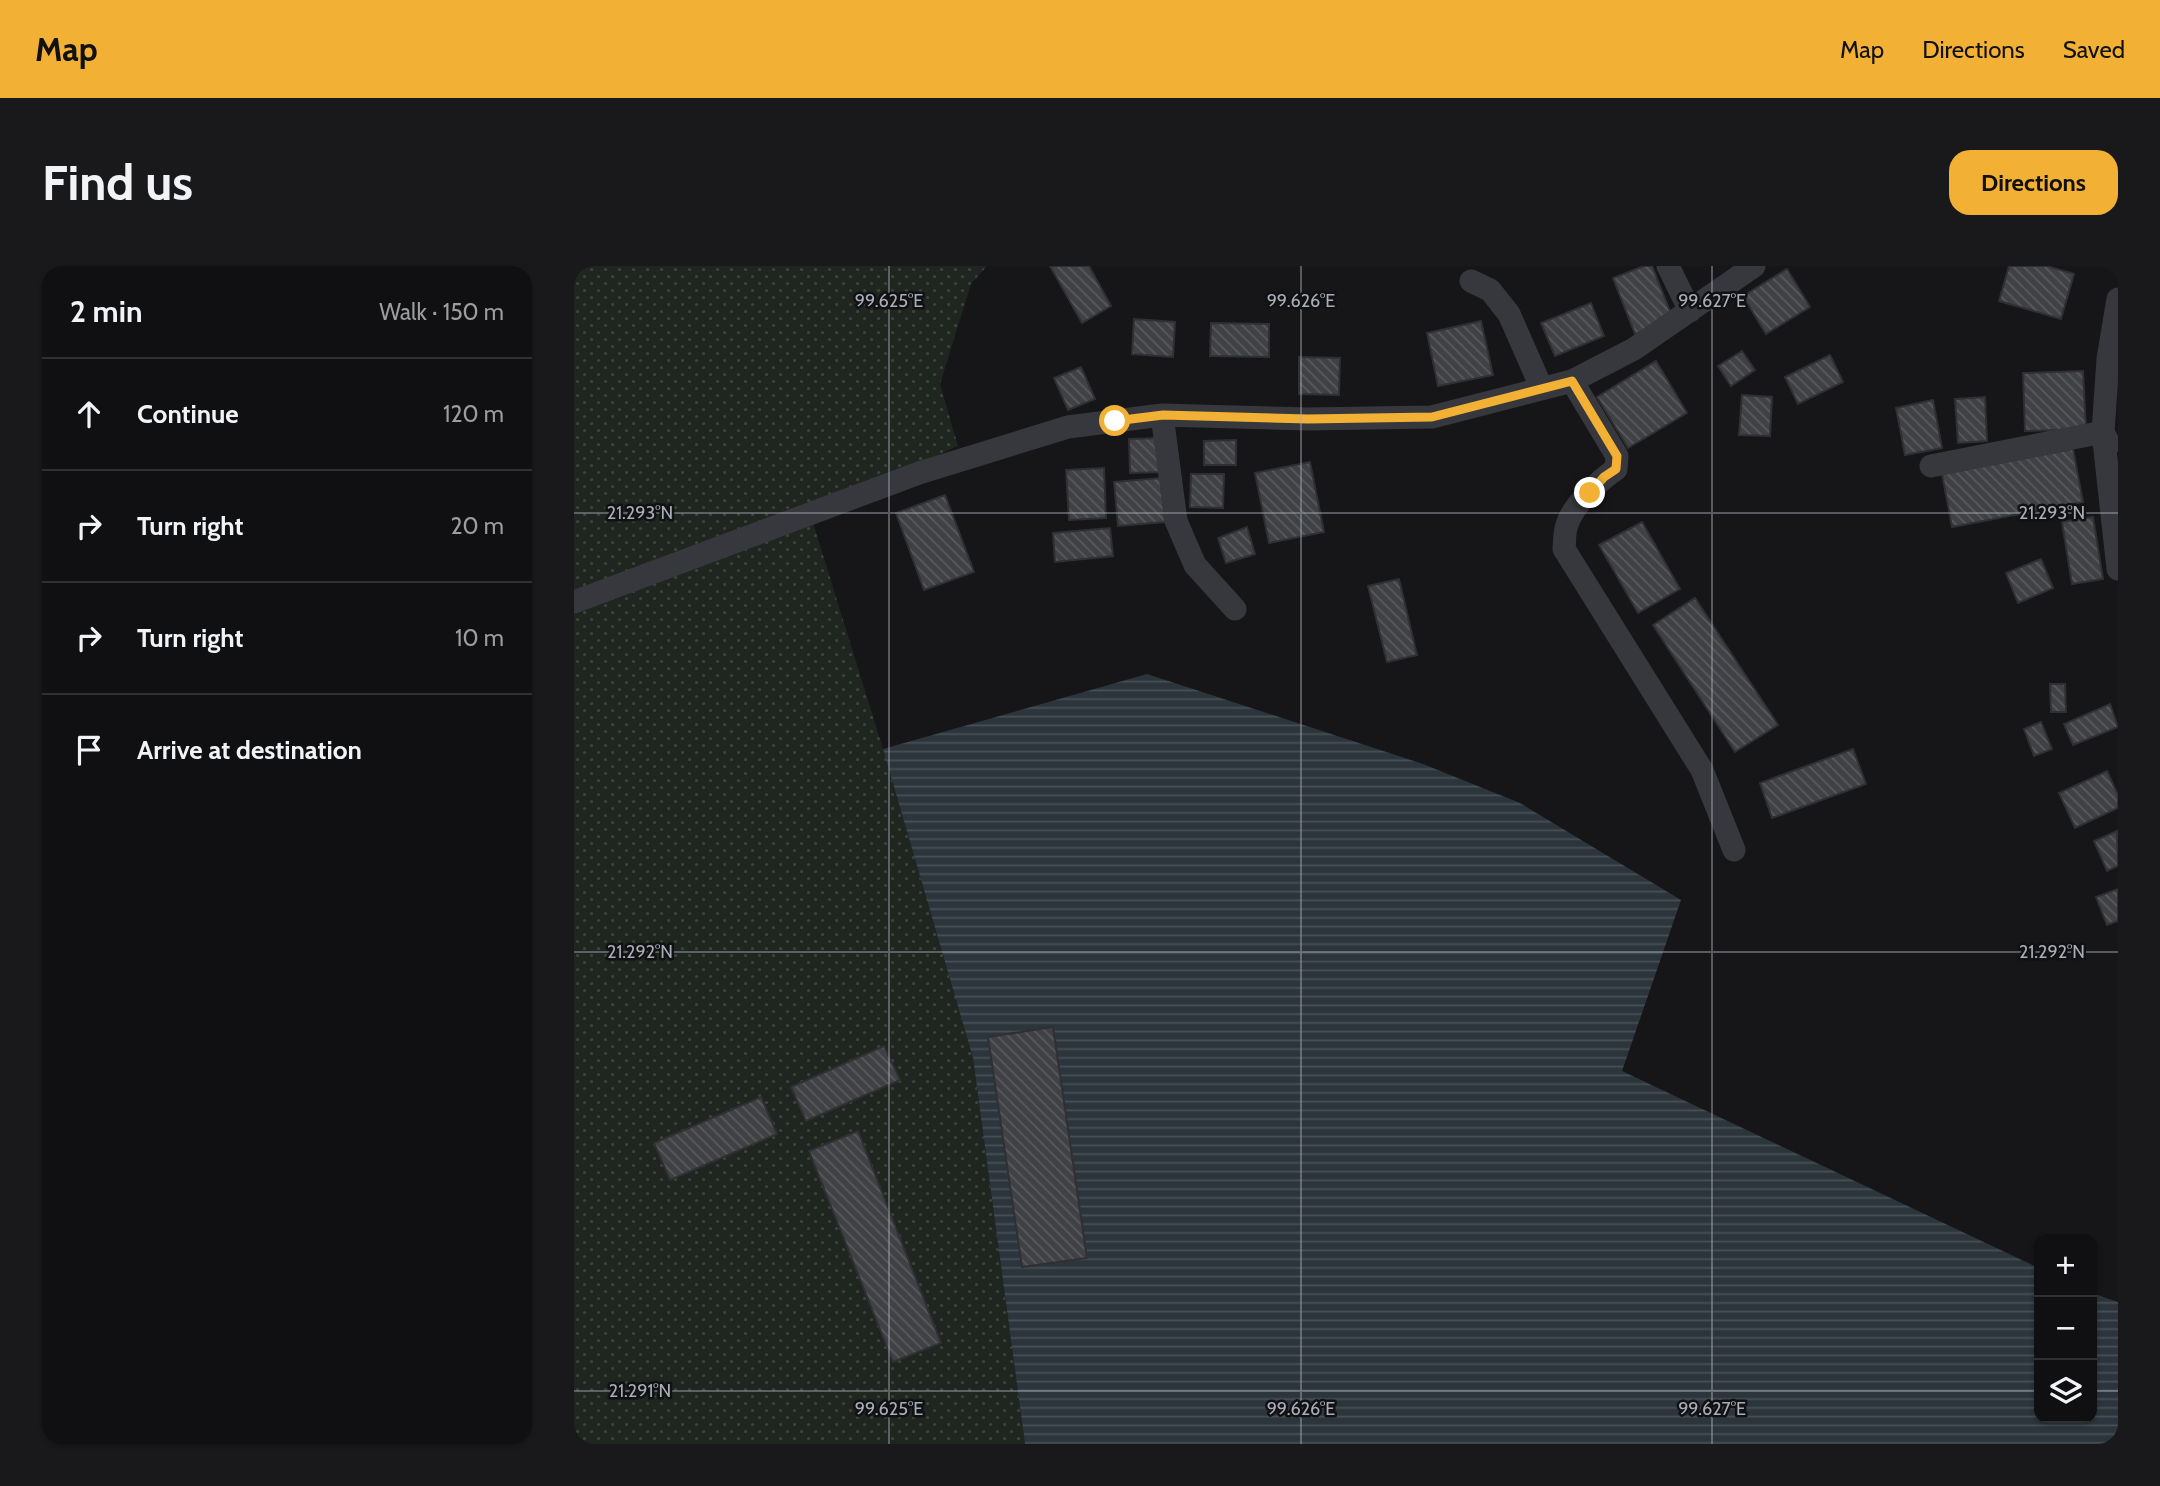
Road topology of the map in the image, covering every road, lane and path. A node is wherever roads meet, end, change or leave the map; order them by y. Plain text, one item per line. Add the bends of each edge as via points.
1 (1668, 266) edge
2 (1755, 266) edge
3 (1471, 281) dead end
4 (2118, 299) edge
5 (1690, 311) junction
6 (1572, 381) junction
7 (1542, 389) junction
8 (1163, 415) junction
9 (2103, 432) junction
10 (2118, 460) edge
11 (1931, 467) dead end
12 (2118, 569) edge
13 (574, 602) edge
14 (1235, 609) dead end
15 (1734, 850) dead end

1 - 5 street
2 - 5 street
3 - 7 street via 1490,290 1509,314
4 - 9 street
5 - 6 street via 1634,349
6 - 7 street
6 - 15 street via 1617,456 1616,469 1604,477 1567,524 1564,548 1702,770
7 - 8 street via 1432,417
8 - 13 street via 1068,427 944,466
8 - 14 street via 1176,521 1195,565
9 - 10 street
9 - 11 street
9 - 12 street

